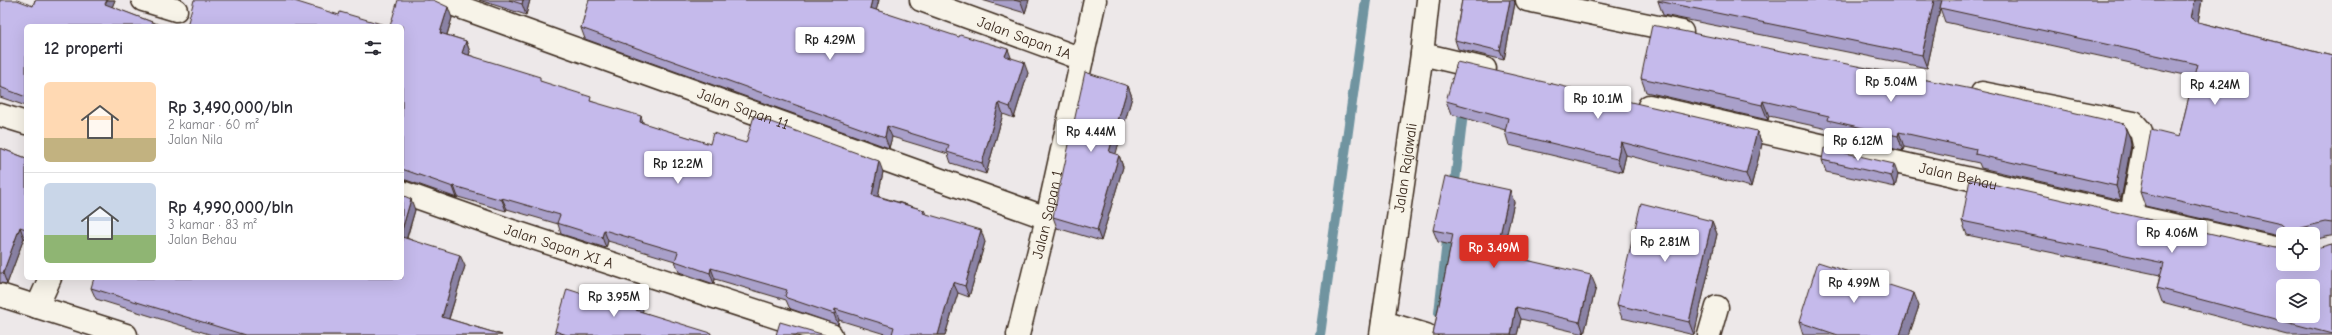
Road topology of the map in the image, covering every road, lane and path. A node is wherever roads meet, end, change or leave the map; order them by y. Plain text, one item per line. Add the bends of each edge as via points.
1 (143, 0) edge
2 (440, 0) edge
3 (1095, 0) edge
4 (1428, 0) edge
5 (1527, 0) edge
6 (926, 1) edge
7 (175, 12) edge
8 (1705, 37) edge
9 (1422, 54) junction
10 (1082, 59) junction
11 (1507, 74) edge
12 (1961, 89) edge
13 (1629, 102) edge
14 (0, 115) edge
15 (24, 122) edge
16 (404, 193) edge
17 (2131, 215) junction
18 (1047, 218) junction
19 (2276, 248) edge
20 (49, 280) edge
21 (0, 295) edge
22 (37, 306) junction
23 (1717, 307) dead end
24 (82, 328) edge
25 (1382, 328) edge
26 (126, 335) edge
27 (831, 335) edge
28 (1018, 335) edge
29 (1426, 335) edge
30 (1709, 335) edge

1 - 7 street
2 - 18 street, Jalan Sapan 11
3 - 10 street, Jalan Sapan 1
4 - 9 street, Jalan Rajawali
5 - 8 street
6 - 10 street, Jalan Sapan 1A
9 - 11 street
9 - 25 street, Jalan Rajawali
10 - 18 street, Jalan Sapan 1
12 - 17 street via 2134,123 2141,131 2144,145
13 - 17 street, Jalan Behau
14 - 15 street
16 - 27 street, Jalan Sapan XI A via 512,231
17 - 19 street, Jalan Behau
18 - 28 street, Jalan Sapan 1
20 - 22 street
21 - 22 street
22 - 24 street
23 - 30 street
24 - 26 street
25 - 29 street

